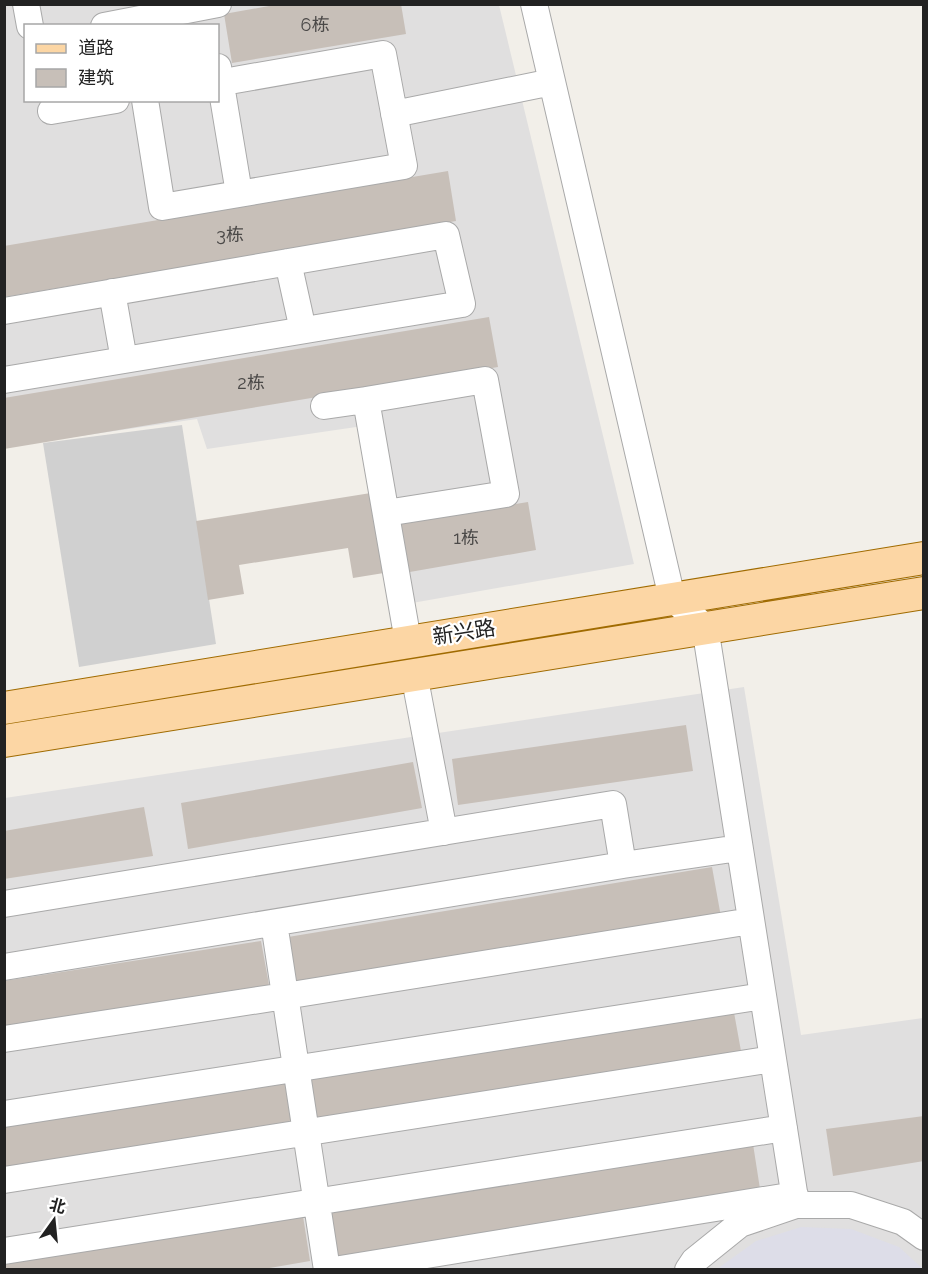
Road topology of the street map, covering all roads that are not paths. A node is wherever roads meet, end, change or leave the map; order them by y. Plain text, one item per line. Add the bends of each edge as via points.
1 (26, 4) edge
2 (534, 4) edge
3 (210, 10) edge
4 (30, 24) edge
5 (117, 24) edge
6 (219, 78) edge
7 (552, 82) junction
8 (219, 83) edge
9 (104, 102) edge
10 (144, 102) edge
11 (51, 111) dead end
12 (394, 114) junction
13 (239, 193) junction
14 (288, 262) junction
15 (112, 292) junction
16 (4, 311) edge
17 (303, 330) junction
18 (124, 360) junction
19 (4, 380) edge
20 (366, 399) junction
21 (324, 406) dead end
22 (386, 513) junction
23 (924, 558) edge
24 (924, 593) edge
25 (688, 612) junction
26 (408, 641) junction
27 (414, 674) junction
28 (4, 708) edge
29 (4, 741) edge
30 (444, 832) junction
31 (739, 848) junction
32 (623, 865) junction
33 (4, 904) edge
34 (751, 921) junction
35 (274, 923) junction
36 (4, 967) edge
37 (285, 996) junction
38 (763, 996) junction
39 (4, 1039) edge
40 (773, 1059) junction
41 (296, 1068) junction
42 (4, 1114) edge
43 (784, 1128) junction
44 (306, 1133) junction
45 (4, 1180) edge
46 (795, 1200) junction
47 (317, 1201) junction
48 (913, 1221) edge
49 (924, 1237) edge
50 (4, 1251) edge
51 (327, 1269) edge
52 (334, 1269) edge
53 (688, 1269) edge

1 - 4 street
2 - 7 street
3 - 5 street
6 - 12 street via 383,54
7 - 12 street
7 - 25 street
8 - 13 street
9 - 11 street
10 - 13 street via 162,207
12 - 13 street via 404,166
14 - 15 street
14 - 17 street
14 - 17 street via 446,235 462,304
15 - 16 street
15 - 18 street
17 - 18 street
18 - 19 street
20 - 21 street
20 - 22 street
20 - 22 street via 485,380 506,494
22 - 26 street
23 - 25 main road, 新兴路
24 - 25 main road, 新兴路
25 - 26 main road, 新兴路
25 - 27 main road, 新兴路
25 - 31 street
26 - 28 main road, 新兴路
27 - 29 main road, 新兴路
27 - 30 street
30 - 32 street via 613,804
30 - 33 street
31 - 32 street
31 - 34 street
32 - 35 street
34 - 37 street
34 - 38 street
35 - 36 street
35 - 37 street
37 - 39 street
37 - 41 street
38 - 40 street
38 - 41 street
40 - 43 street
40 - 44 street
41 - 42 street
41 - 44 street
43 - 46 street
43 - 47 street
44 - 45 street
44 - 47 street
46 - 48 street via 851,1205
46 - 52 street
46 - 53 street via 740,1224
47 - 50 street
47 - 51 street
48 - 49 street

